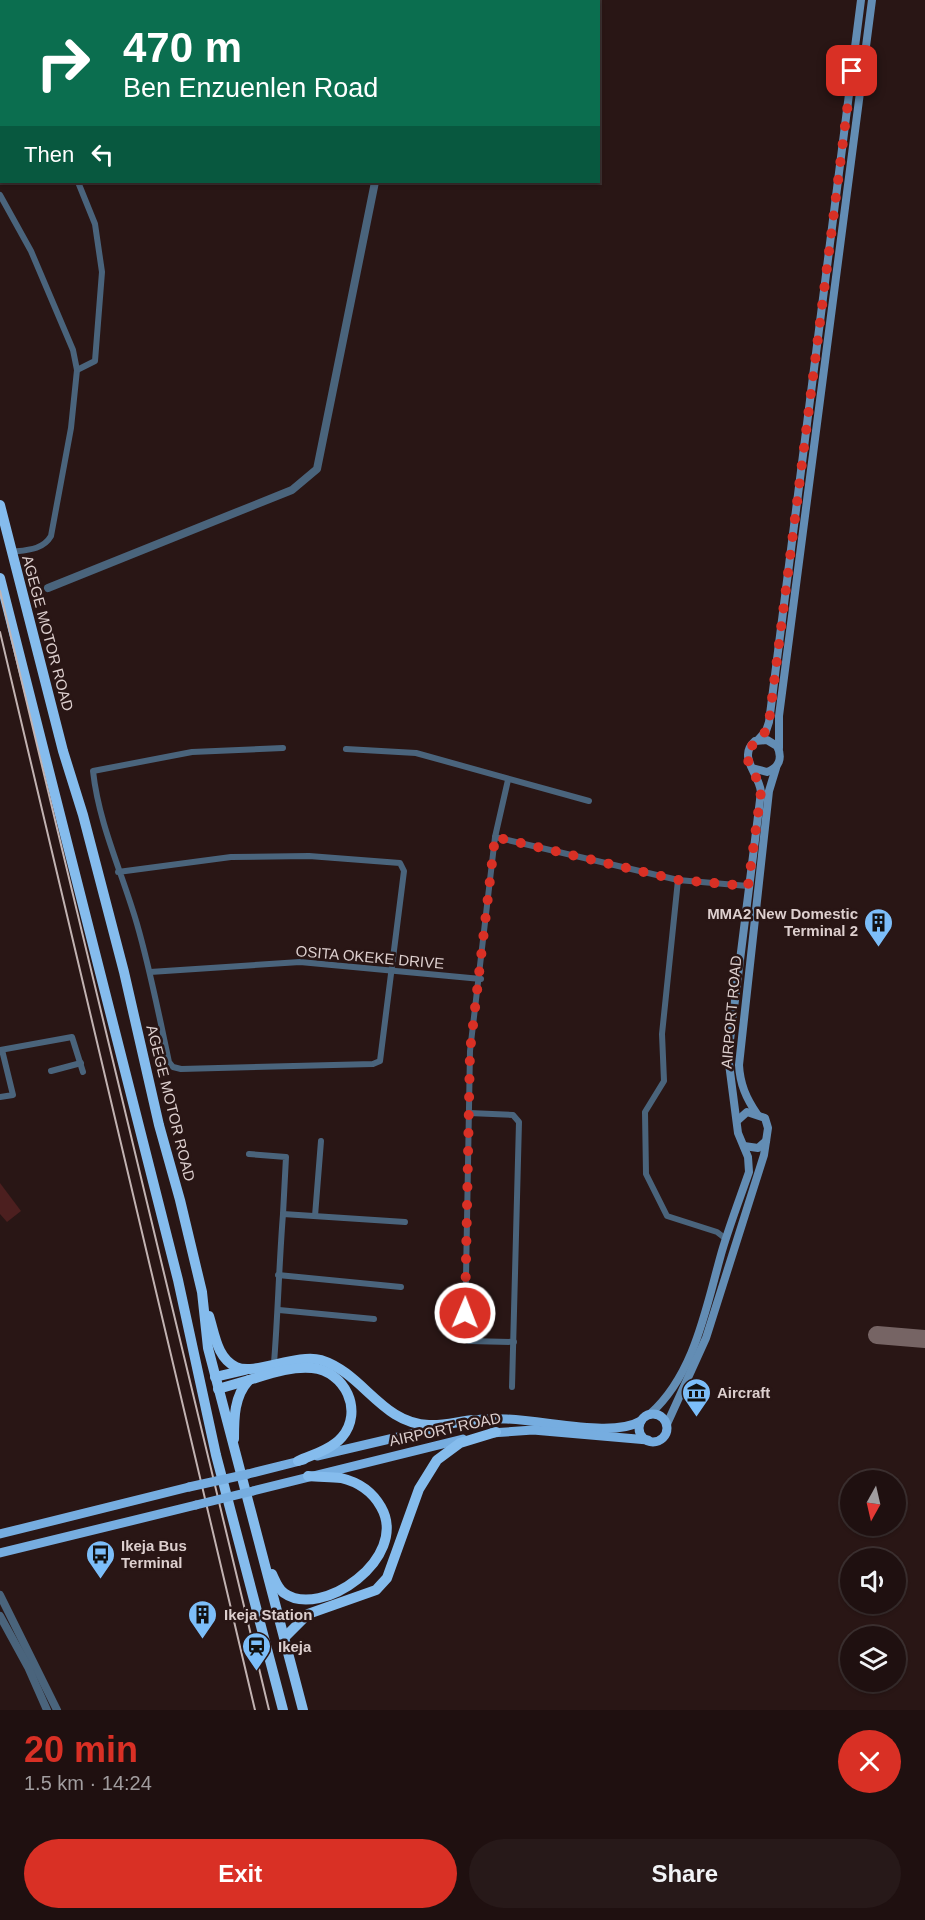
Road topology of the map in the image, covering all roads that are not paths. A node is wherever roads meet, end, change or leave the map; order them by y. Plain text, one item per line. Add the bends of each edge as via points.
1 (861, 0) edge
2 (872, 0) edge
3 (78, 183) edge
4 (375, 183) edge
5 (0, 195) edge
6 (77, 370) junction
7 (0, 506) edge
8 (11, 552) junction
9 (0, 578) edge
10 (48, 588) dead end
11 (755, 741) junction
12 (283, 748) dead end
13 (346, 748) dead end
14 (780, 752) junction
15 (776, 767) junction
16 (752, 768) junction
17 (508, 780) junction
18 (589, 801) dead end
19 (82, 815) junction
20 (62, 819) junction
21 (495, 837) junction
22 (118, 872) junction
23 (678, 880) junction
24 (748, 886) junction
25 (392, 970) junction
26 (150, 972) junction
27 (481, 979) junction
28 (1, 1050) edge
29 (81, 1063) junction
30 (51, 1071) dead end
31 (83, 1072) dead end
32 (0, 1097) edge
33 (469, 1113) junction
34 (757, 1114) junction
35 (738, 1120) junction
36 (321, 1140) dead end
37 (766, 1140) junction
38 (744, 1146) junction
39 (249, 1154) dead end
40 (283, 1214) junction
41 (315, 1216) junction
42 (405, 1222) dead end
43 (726, 1239) junction
44 (278, 1275) junction
45 (401, 1287) dead end
46 (201, 1292) junction
47 (279, 1310) junction
48 (374, 1319) dead end
49 (514, 1341) junction
50 (274, 1363) junction
51 (247, 1375) junction
52 (215, 1377) junction
53 (512, 1387) dead end
54 (218, 1389) junction
55 (650, 1414) junction
56 (474, 1420) junction
57 (641, 1421) junction
58 (667, 1424) junction
59 (496, 1432) junction
60 (648, 1440) junction
61 (234, 1454) junction
62 (298, 1461) junction
63 (308, 1476) junction
64 (0, 1534) edge
65 (0, 1553) edge
66 (263, 1554) junction
67 (0, 1595) edge
68 (0, 1616) edge
69 (284, 1638) junction
70 (47, 1710) edge
71 (57, 1710) edge
72 (283, 1710) edge
73 (303, 1710) edge

1 - 11 main road via 769,722
2 - 14 main road via 778,728
3 - 6 street via 95,224 102,272 95,361
4 - 10 street via 317,470 292,490
5 - 6 street via 31,251 73,350
6 - 8 street via 71,428 51,536 40,547
7 - 8 highway, AGEGE MOTOR ROAD
8 - 19 highway, AGEGE MOTOR ROAD
9 - 20 highway
11 - 14 main road via 767,740
11 - 16 main road via 747,751
12 - 22 street via 192,752 93,771 97,804
13 - 17 street via 416,753
14 - 15 main road
15 - 16 main road via 762,773
15 - 34 main road, AIRPORT ROAD via 769,791 739,1065 744,1094
16 - 24 main road, AIRPORT ROAD via 761,792
17 - 18 street
17 - 21 street
19 - 20 highway
19 - 46 highway, AGEGE MOTOR ROAD
20 - 72 highway via 178,1280 216,1455
21 - 23 street
21 - 27 street
22 - 25 street via 231,856 400,862 404,871
22 - 26 street
23 - 24 street
23 - 43 street via 662,1034 664,1081 645,1112 646,1174 667,1216 717,1232
24 - 35 main road, AIRPORT ROAD via 729,1030 729,1067
25 - 26 street, OSITA OKEKE DRIVE via 300,962
25 - 26 street via 380,1061 181,1069 169,1062
25 - 27 street, OSITA OKEKE DRIVE
27 - 33 street via 470,1051
28 - 29 street via 69,1036 74,1039
28 - 32 street via 13,1095
29 - 30 street
29 - 31 street
33 - 49 street via 513,1115 519,1122
33 - 49 street via 465,1339
34 - 35 main road via 747,1112
34 - 37 main road via 765,1118
35 - 38 main road
36 - 41 street
37 - 38 main road via 758,1148
37 - 58 main road via 706,1338
38 - 43 main road via 749,1172
39 - 40 street via 286,1157
40 - 41 street
40 - 44 street
41 - 42 street
43 - 55 main road via 686,1364 666,1398
44 - 45 street
44 - 47 street
46 - 51 highway via 221,1354
46 - 52 highway, AGEGE MOTOR ROAD via 207,1348
47 - 48 street
47 - 50 street
49 - 53 street
50 - 51 highway
50 - 56 highway via 320,1359 355,1380 394,1416 412,1422 428,1425
51 - 52 highway
51 - 54 highway
51 - 61 highway via 234,1414
51 - 62 highway via 313,1368 332,1375 346,1388 353,1406 351,1423 342,1438
52 - 54 highway, AGEGE MOTOR ROAD
54 - 61 highway, AGEGE MOTOR ROAD
55 - 57 main road
55 - 58 main road via 662,1417
56 - 57 main road, AIRPORT ROAD via 526,1419 620,1429
56 - 62 main road, AIRPORT ROAD
57 - 60 main road via 640,1432
58 - 60 main road via 663,1438
59 - 60 main road, AIRPORT ROAD via 533,1430
59 - 63 main road, AIRPORT ROAD
59 - 69 highway via 460,1443 437,1460 419,1490 387,1578 376,1590 308,1614
61 - 66 highway, AGEGE MOTOR ROAD
62 - 64 main road, AIRPORT ROAD, bridge
63 - 65 main road, AIRPORT ROAD, bridge
63 - 66 highway via 342,1479 364,1486 376,1497 387,1527 375,1564 341,1589 301,1599 281,1590
66 - 69 highway, AGEGE MOTOR ROAD
67 - 71 street
68 - 70 street
69 - 73 highway, AGEGE MOTOR ROAD

